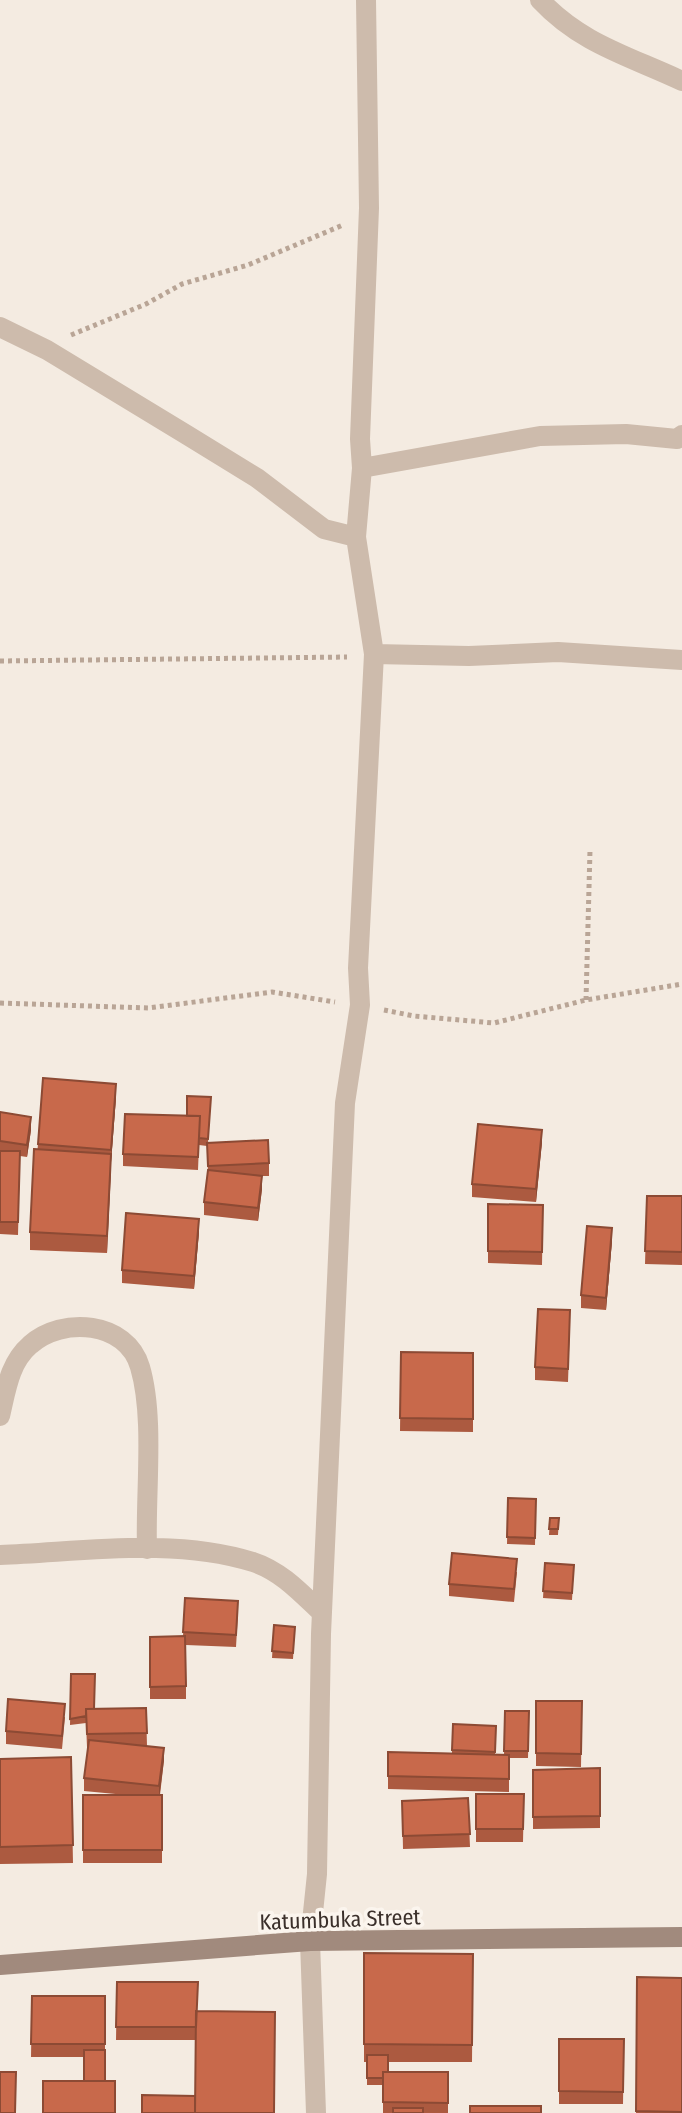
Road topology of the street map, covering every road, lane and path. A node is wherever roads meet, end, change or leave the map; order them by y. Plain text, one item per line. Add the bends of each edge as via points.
1 (366, 0) edge
2 (540, 0) edge
3 (682, 81) edge
4 (369, 208) junction
5 (0, 327) edge
6 (47, 350) junction
7 (682, 435) edge
8 (362, 468) junction
9 (356, 537) junction
10 (374, 654) junction
11 (682, 660) edge
12 (0, 661) edge
13 (590, 850) dead end
14 (586, 1000) dead end
15 (0, 1416) edge
16 (147, 1549) junction
17 (0, 1555) edge
18 (322, 1613) junction
19 (682, 1937) edge
20 (310, 1941) junction
21 (0, 1965) edge
22 (316, 2113) edge

1 - 4 street
2 - 3 street via 583,38
4 - 6 path via 333,231 182,284
4 - 8 street
5 - 6 street
6 - 9 street via 257,478 324,529
7 - 8 street via 540,436
8 - 9 street
9 - 10 street
10 - 11 street via 558,652
10 - 12 path
10 - 18 street via 360,1005 345,1103
13 - 14 path
15 - 16 street via 12,1368 29,1345 56,1328 93,1328 119,1335 133,1347 146,1393
16 - 17 street
16 - 18 street via 253,1562 295,1586
18 - 20 street via 317,1874
19 - 20 main road, Katumbuka Street
20 - 21 main road, Katumbuka Street
20 - 22 street

